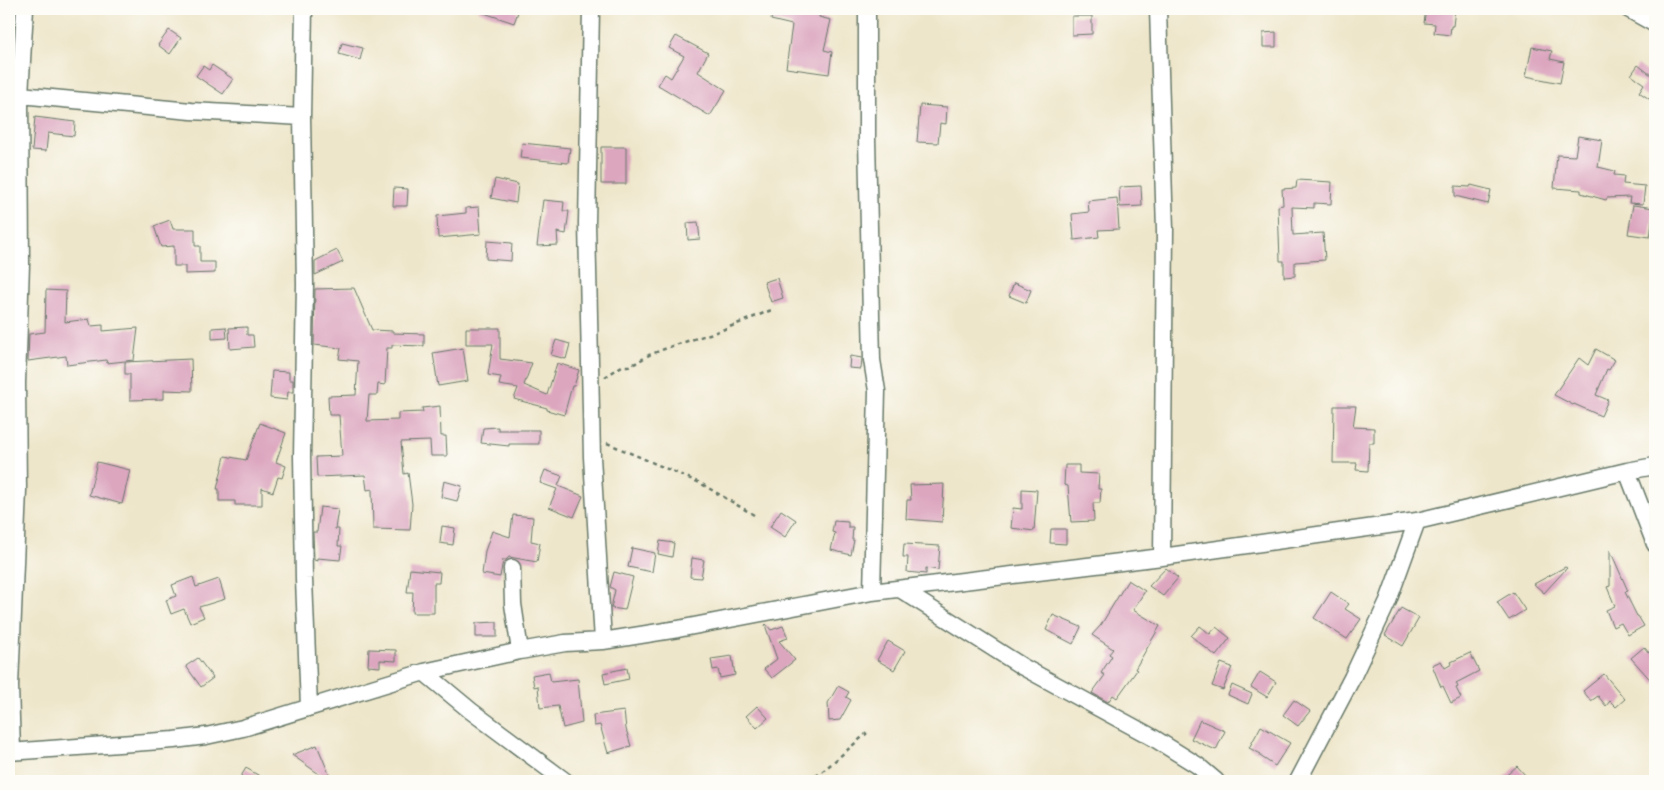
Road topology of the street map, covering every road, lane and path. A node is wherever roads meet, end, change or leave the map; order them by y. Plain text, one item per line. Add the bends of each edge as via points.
1 (24, 9) edge
2 (304, 9) edge
3 (591, 9) edge
4 (867, 9) edge
5 (1158, 9) edge
6 (1628, 9) edge
7 (1655, 24) edge
8 (20, 95) junction
9 (302, 117) junction
10 (774, 309) dead end
11 (591, 381) junction
12 (592, 436) junction
13 (1655, 466) edge
14 (1627, 471) junction
15 (754, 515) dead end
16 (1417, 521) junction
17 (1655, 544) edge
18 (1162, 558) junction
19 (512, 568) dead end
20 (900, 589) junction
21 (872, 592) junction
22 (603, 641) junction
23 (520, 651) junction
24 (424, 672) junction
25 (309, 706) junction
26 (867, 733) dead end
27 (10, 752) edge
28 (565, 781) edge
29 (808, 781) edge
30 (1216, 781) edge
31 (1298, 781) edge

1 - 8 street
2 - 9 street
3 - 11 street via 587,223
4 - 21 street via 872,360 877,391
5 - 18 street via 1165,230
6 - 7 street
8 - 9 street via 191,111
8 - 27 street via 18,500
9 - 25 street via 305,284 302,456
10 - 11 path via 649,355
11 - 12 street
12 - 15 path via 700,483
12 - 22 street
13 - 14 street
14 - 16 street
14 - 17 street
16 - 18 street
16 - 31 street via 1388,601
18 - 20 street
19 - 23 street
20 - 21 street
20 - 30 street via 1023,667 1197,764
21 - 22 street
22 - 23 street via 565,643
23 - 24 street
24 - 25 street
24 - 28 street
25 - 27 street via 243,728 206,736
26 - 29 path via 824,772

